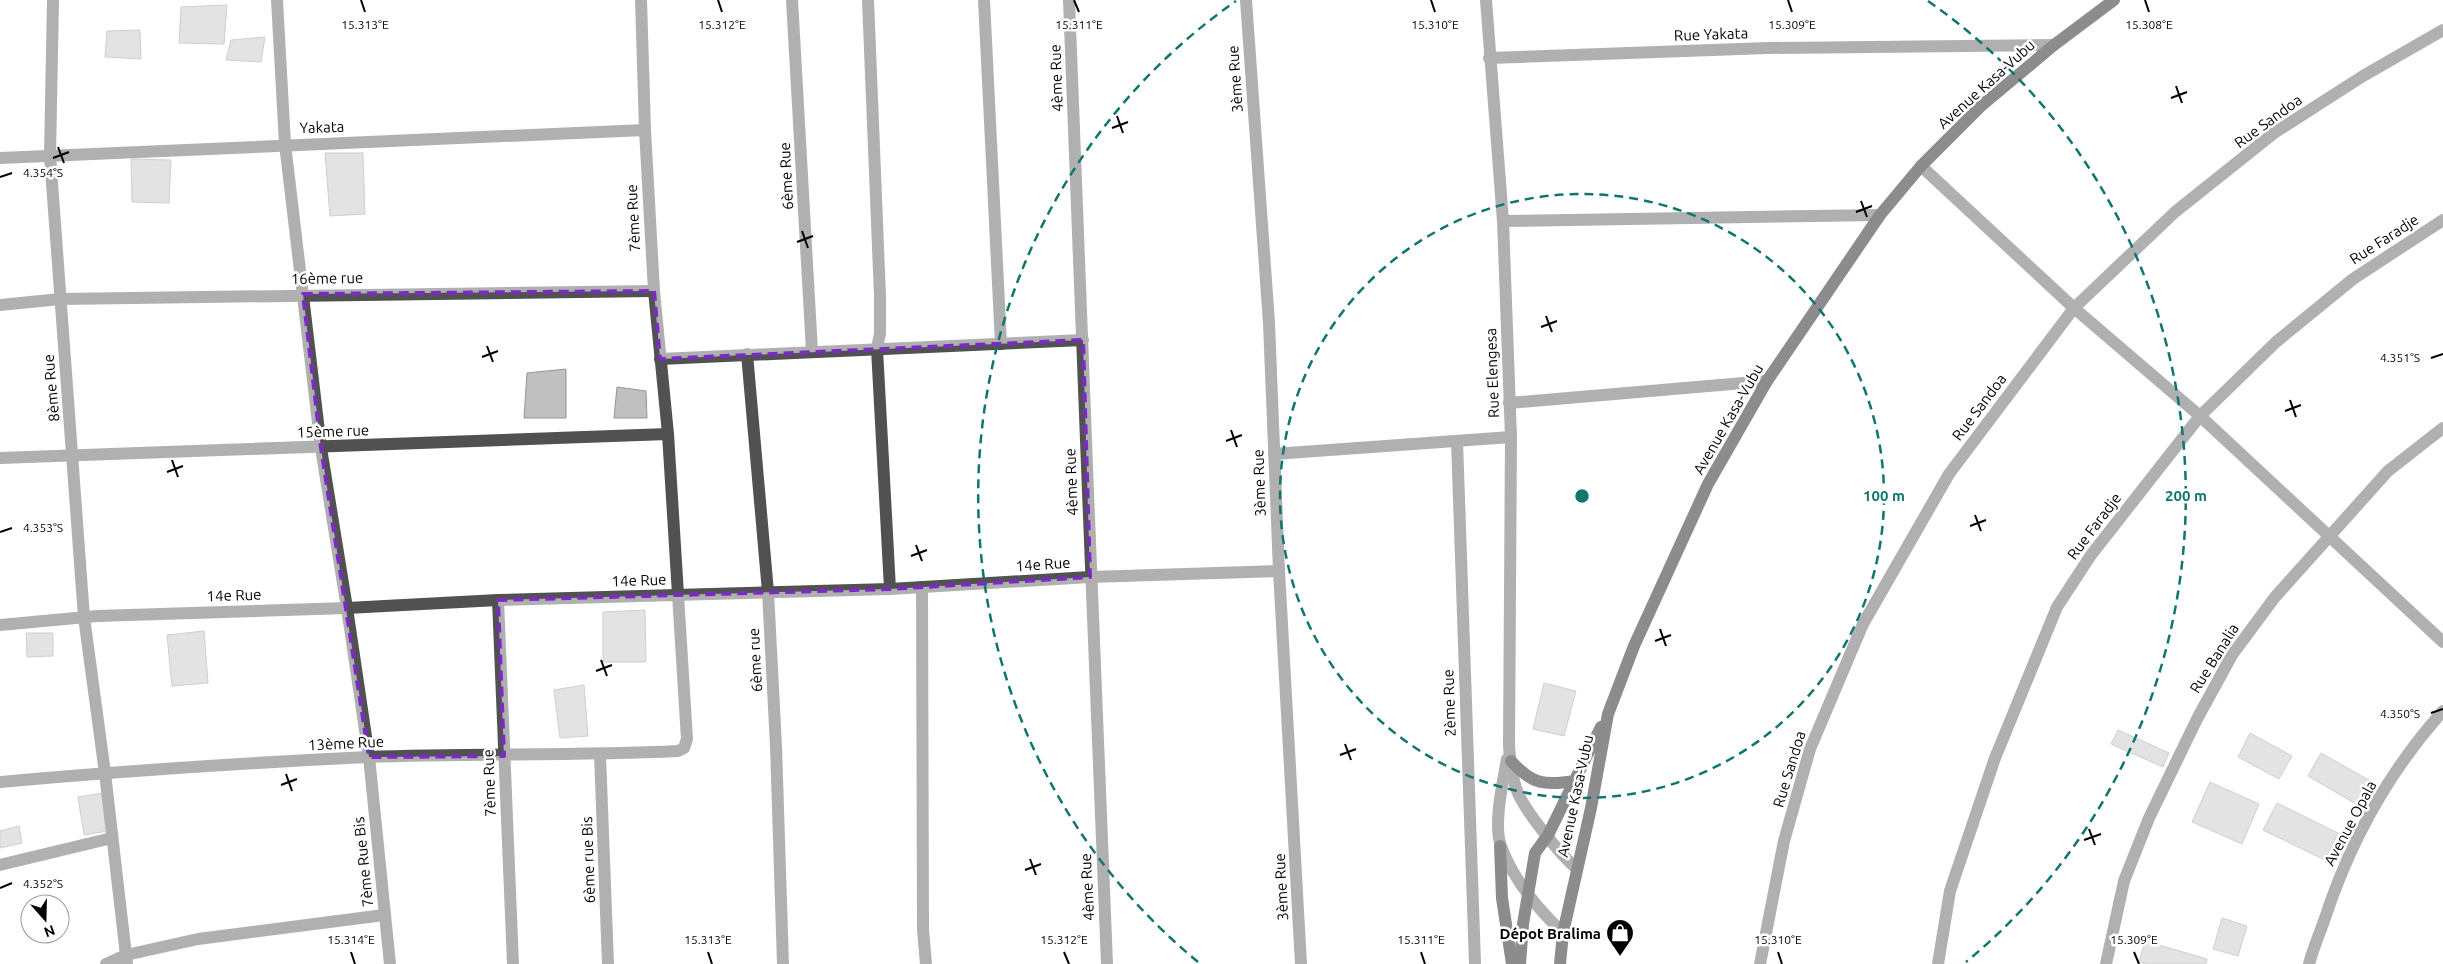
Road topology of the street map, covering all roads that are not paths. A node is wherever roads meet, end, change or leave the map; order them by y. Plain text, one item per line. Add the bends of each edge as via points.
1 (53, 0) edge
2 (277, 0) edge
3 (641, 0) edge
4 (792, 0) edge
5 (868, 0) edge
6 (984, 0) edge
7 (1069, 0) edge
8 (1246, 0) edge
9 (1486, 0) edge
10 (2114, 0) edge
11 (2443, 30) edge
12 (2054, 45) junction
13 (1489, 58) junction
14 (645, 130) junction
15 (284, 144) junction
16 (50, 156) junction
17 (0, 158) edge
18 (1921, 166) junction
19 (1880, 216) junction
20 (2443, 220) edge
21 (1503, 221) junction
22 (654, 291) junction
23 (303, 294) junction
24 (60, 298) junction
25 (0, 305) edge
26 (2074, 308) junction
27 (1083, 340) junction
28 (1001, 344) junction
29 (877, 349) junction
30 (812, 351) junction
31 (747, 354) junction
32 (660, 359) junction
33 (1767, 381) junction
34 (1509, 403) junction
35 (2200, 416) junction
36 (2443, 428) edge
37 (668, 434) junction
38 (1511, 437) junction
39 (1457, 441) junction
40 (321, 448) junction
41 (1274, 454) junction
42 (73, 455) junction
43 (0, 458) edge
44 (2330, 535) junction
45 (1279, 571) junction
46 (1090, 577) junction
47 (922, 587) junction
48 (890, 590) junction
49 (768, 592) junction
50 (678, 595) junction
51 (498, 600) junction
52 (347, 608) junction
53 (84, 617) junction
54 (0, 625) edge
55 (2443, 642) edge
56 (2443, 710) edge
57 (1608, 714) junction
58 (687, 739) joint
59 (1509, 746) junction
60 (600, 755) junction
61 (504, 756) junction
62 (368, 757) junction
63 (1510, 761) junction
64 (105, 773) junction
65 (1574, 781) junction
66 (0, 782) edge
67 (1548, 835) junction
68 (112, 838) junction
69 (1500, 846) junction
70 (0, 865) edge
71 (1576, 868) junction
72 (1527, 894) junction
73 (384, 914) junction
74 (1563, 933) junction
75 (126, 960) edge
76 (106, 964) edge
77 (390, 964) edge
78 (512, 964) edge
79 (608, 964) edge
80 (783, 964) edge
81 (926, 964) edge
82 (1107, 964) edge
83 (1301, 964) edge
84 (1474, 964) edge
85 (1512, 964) edge
86 (1520, 964) edge
87 (1560, 964) edge
88 (1760, 964) edge
89 (1938, 964) edge
90 (2106, 964) edge
91 (2310, 964) edge

1 - 16 street, 8ème Rue
2 - 15 street, 7ème Rue Bis
3 - 14 street, 7ème Rue
4 - 30 street, 6ème Rue
5 - 29 street via 880,296
6 - 28 street
7 - 27 street, 4ème Rue
8 - 41 street, 3ème Rue via 1269,323
9 - 13 street, Rue Elengesa
10 - 12 main road, Avenue Kasa-Vubu
11 - 26 street, Rue Sandoa via 2274,133 2175,212
12 - 13 street, Rue Yakata via 1768,48
12 - 18 main road, Avenue Kasa-Vubu via 1980,106
13 - 21 street, Rue Elengesa
14 - 15 street, Yakata
14 - 22 street, 7ème Rue
15 - 16 street, Yakata
15 - 23 street, 7ème Rue Bis
16 - 17 street, Yakata
16 - 24 street, 8ème Rue
18 - 19 main road, Avenue Kasa-Vubu
18 - 26 street
19 - 21 street
19 - 33 main road, Avenue Kasa-Vubu
20 - 35 street, Rue Faradje via 2353,279 2276,342
21 - 34 street, Rue Elengesa
22 - 23 street, 16ème rue
22 - 32 street, 7ème Rue
23 - 24 street, 16ème rue
23 - 40 street, 7ème Rue Bis
24 - 25 street, 16ème rue
24 - 42 street, 8ème Rue
26 - 35 street
26 - 88 street, Rue Sandoa via 1949,474 1863,624 1810,749 1784,841
27 - 28 street
27 - 46 street, 4ème Rue
28 - 29 street
29 - 30 street
29 - 48 street
30 - 31 street
31 - 32 street
31 - 49 street, 6ème rue
32 - 37 street, 7ème Rue
33 - 34 street
33 - 57 main road, Avenue Kasa-Vubu via 1708,484 1634,646
34 - 38 street, Rue Elengesa
35 - 44 street
35 - 89 street, Rue Faradje via 2091,555 2058,608 1986,784 1950,891
36 - 44 street, Rue Banalia via 2388,471
37 - 40 street, 15ème rue
37 - 50 street, 7ème Rue
38 - 39 street
38 - 59 street, Rue Elengesa
39 - 41 street
39 - 84 street, 2ème Rue
40 - 42 street, 15ème rue
40 - 52 street, 7ème Rue Bis
41 - 45 street, 3ème Rue
42 - 43 street, 15ème rue
42 - 53 street, 8ème Rue
44 - 55 street
44 - 90 street, Rue Banalia via 2275,597 2238,648 2197,719 2149,818 2124,881
45 - 46 street, 14e Rue
45 - 83 street, 3ème Rue
46 - 47 street, 14e Rue
46 - 82 street, 4ème Rue
47 - 48 street, 14e Rue
47 - 81 street via 923,920
48 - 49 street, 14e Rue
49 - 50 street, 14e Rue
49 - 80 street, 6ème rue
50 - 51 street, 14e Rue
50 - 58 street, 7ème Rue
51 - 52 street, 14e Rue
51 - 61 street, 7ème Rue
52 - 53 street, 14e Rue
52 - 62 street, 7ème Rue Bis
53 - 54 street, 14e Rue
53 - 64 street, 8ème Rue
56 - 91 street, Avenue Opala via 2399,768 2350,853
57 - 65 main road
57 - 71 main road, Avenue Kasa-Vubu
58 - 60 street, 13ème Rue via 684,748 678,751
59 - 63 street
59 - 69 street via 1499,806
60 - 61 street, 13ème Rue
60 - 79 street, 6ème rue Bis
61 - 62 street, 13ème Rue
61 - 78 street, 7ème Rue
62 - 64 street, 13ème Rue
62 - 73 street, 7ème Rue Bis
63 - 65 main road via 1521,773 1542,784
63 - 67 street via 1520,797
64 - 66 street, 13ème Rue
64 - 68 street, 8ème Rue
65 - 67 main road
67 - 71 street
67 - 72 main road via 1535,853
68 - 70 street
68 - 75 street, 8ème Rue
69 - 72 street
69 - 85 main road via 1502,898
71 - 74 main road, Avenue Kasa-Vubu
72 - 74 street
72 - 86 main road
73 - 75 street via 198,939
73 - 77 street, 7ème Rue Bis
74 - 87 main road, Avenue Kasa-Vubu
75 - 76 street

